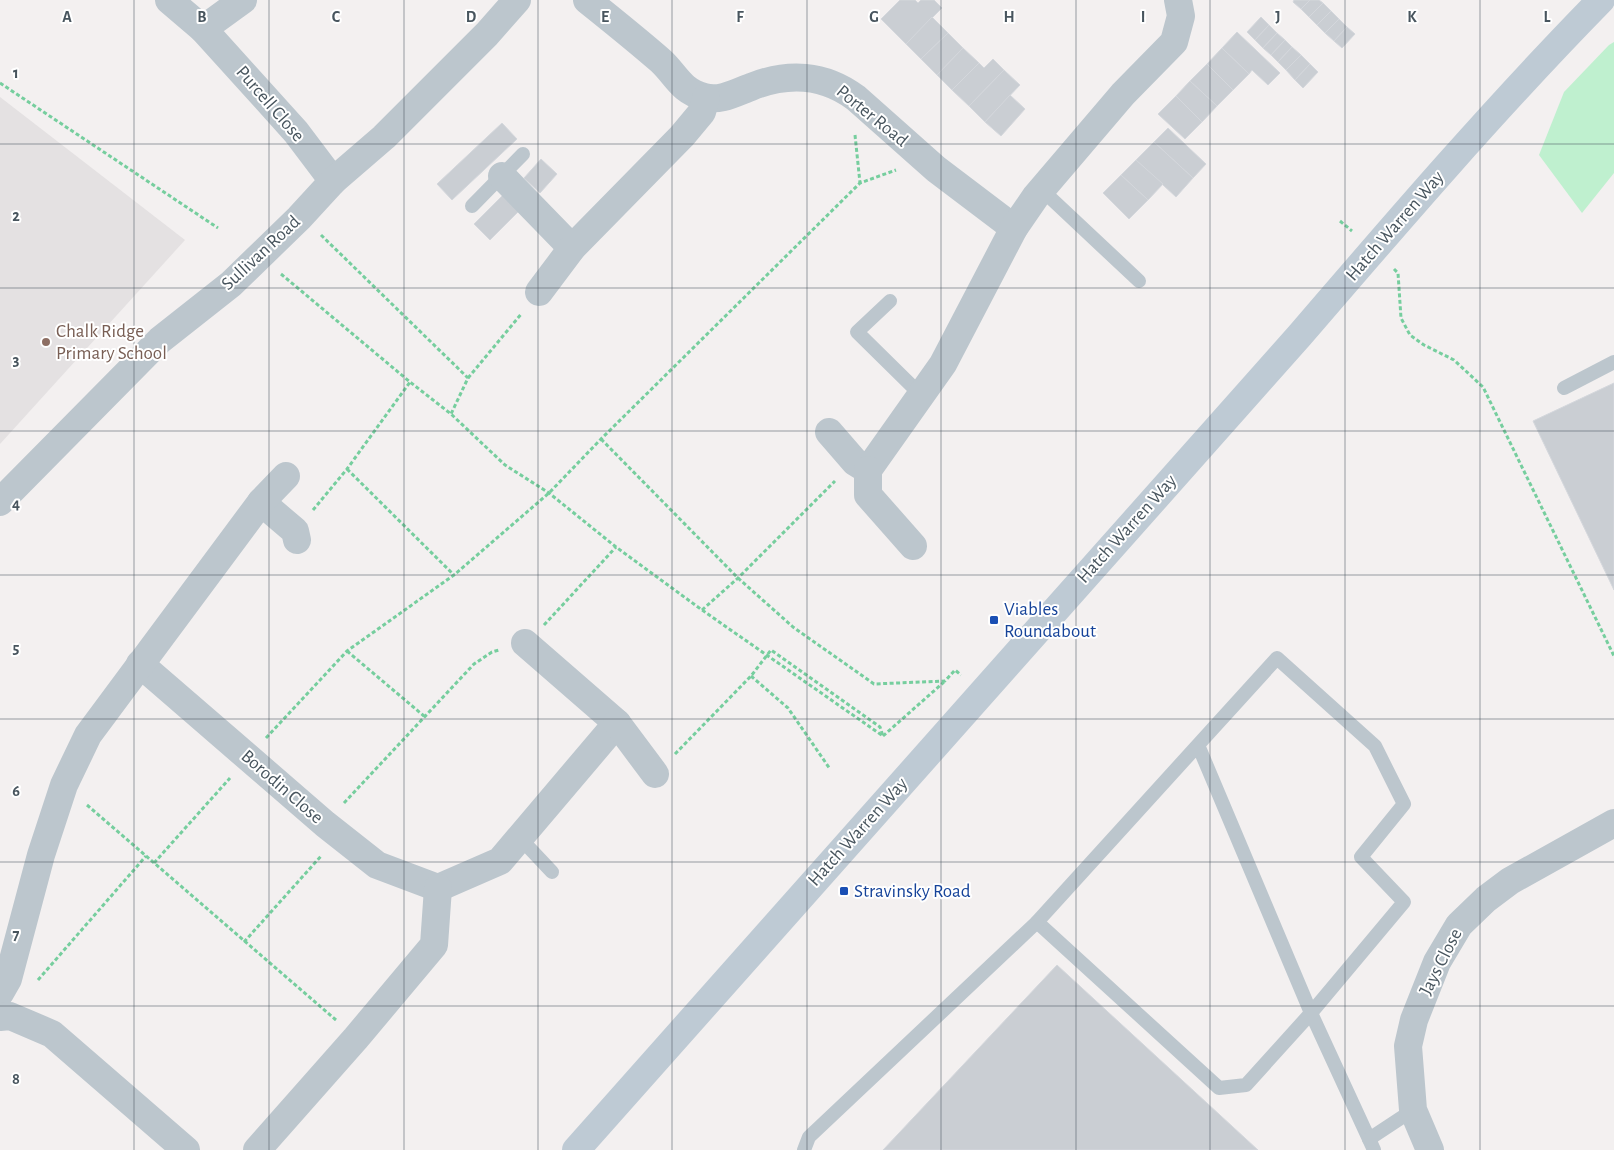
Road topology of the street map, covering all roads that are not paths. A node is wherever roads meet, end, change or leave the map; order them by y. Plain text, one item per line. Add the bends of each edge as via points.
1 (169, 0) edge
2 (243, 0) edge
3 (517, 0) edge
4 (588, 0) edge
5 (1178, 0) edge
6 (1601, 0) edge
7 (203, 29) junction
8 (706, 98) junction
9 (523, 154) dead end
10 (502, 176) junction
11 (333, 181) junction
12 (1041, 189) junction
13 (472, 206) dead end
14 (1014, 228) junction
15 (572, 248) junction
16 (1139, 281) dead end
17 (539, 292) road end
18 (890, 301) dead end
19 (1614, 362) edge
20 (1564, 388) dead end
21 (921, 395) junction
22 (829, 432) dead end
23 (862, 466) junction
24 (286, 476) dead end
25 (0, 502) edge
26 (261, 502) junction
27 (296, 536) road end
28 (913, 546) dead end
29 (525, 643) road end
30 (140, 664) junction
31 (617, 723) junction
32 (1198, 745) junction
33 (655, 774) road end
34 (1614, 822) edge
35 (520, 838) junction
36 (552, 872) dead end
37 (438, 888) junction
38 (1037, 922) junction
39 (0, 993) edge
40 (1311, 1013) junction
41 (0, 1017) edge
42 (1413, 1110) junction
43 (1371, 1144) edge
44 (186, 1150) edge
45 (258, 1150) edge
46 (576, 1150) edge
47 (804, 1150) edge
48 (1430, 1150) edge

1 - 7 street, Purcell Close
2 - 7 street
3 - 11 street, Sullivan Road via 384,137
4 - 8 street via 667,67 684,88
5 - 12 street via 1181,16 1174,42 1123,94
6 - 46 street, Hatch Warren Way via 1373,249
7 - 11 street, Purcell Close via 296,132
8 - 14 street, Porter Road via 729,96 783,78 811,78 842,88 936,169
8 - 15 street via 702,112 682,136
9 - 10 lane
10 - 13 lane
10 - 15 street
11 - 25 street, Sullivan Road via 231,284 160,340
12 - 14 street
12 - 16 lane
14 - 21 street via 943,364
15 - 17 street
18 - 21 lane via 857,332
19 - 20 lane
21 - 23 street
22 - 23 street
23 - 28 street via 868,495
24 - 26 street
26 - 27 street
26 - 30 street
29 - 31 street
30 - 37 street, Borodin Close via 377,865
30 - 39 street via 88,735 64,785 41,855 8,979
31 - 33 street
31 - 35 street
32 - 38 lane
32 - 40 lane
32 - 40 lane via 1277,658 1375,746 1404,804 1361,857 1404,902
34 - 42 street, Jays Close via 1510,880 1459,925 1437,962 1414,1020 1408,1046
35 - 36 lane
35 - 37 street via 500,861
37 - 45 street via 434,945
38 - 40 lane via 1219,1088 1246,1085
38 - 47 lane via 808,1137
40 - 43 lane
41 - 44 street via 10,1016 52,1034
42 - 43 lane
42 - 48 street, Jays Close

